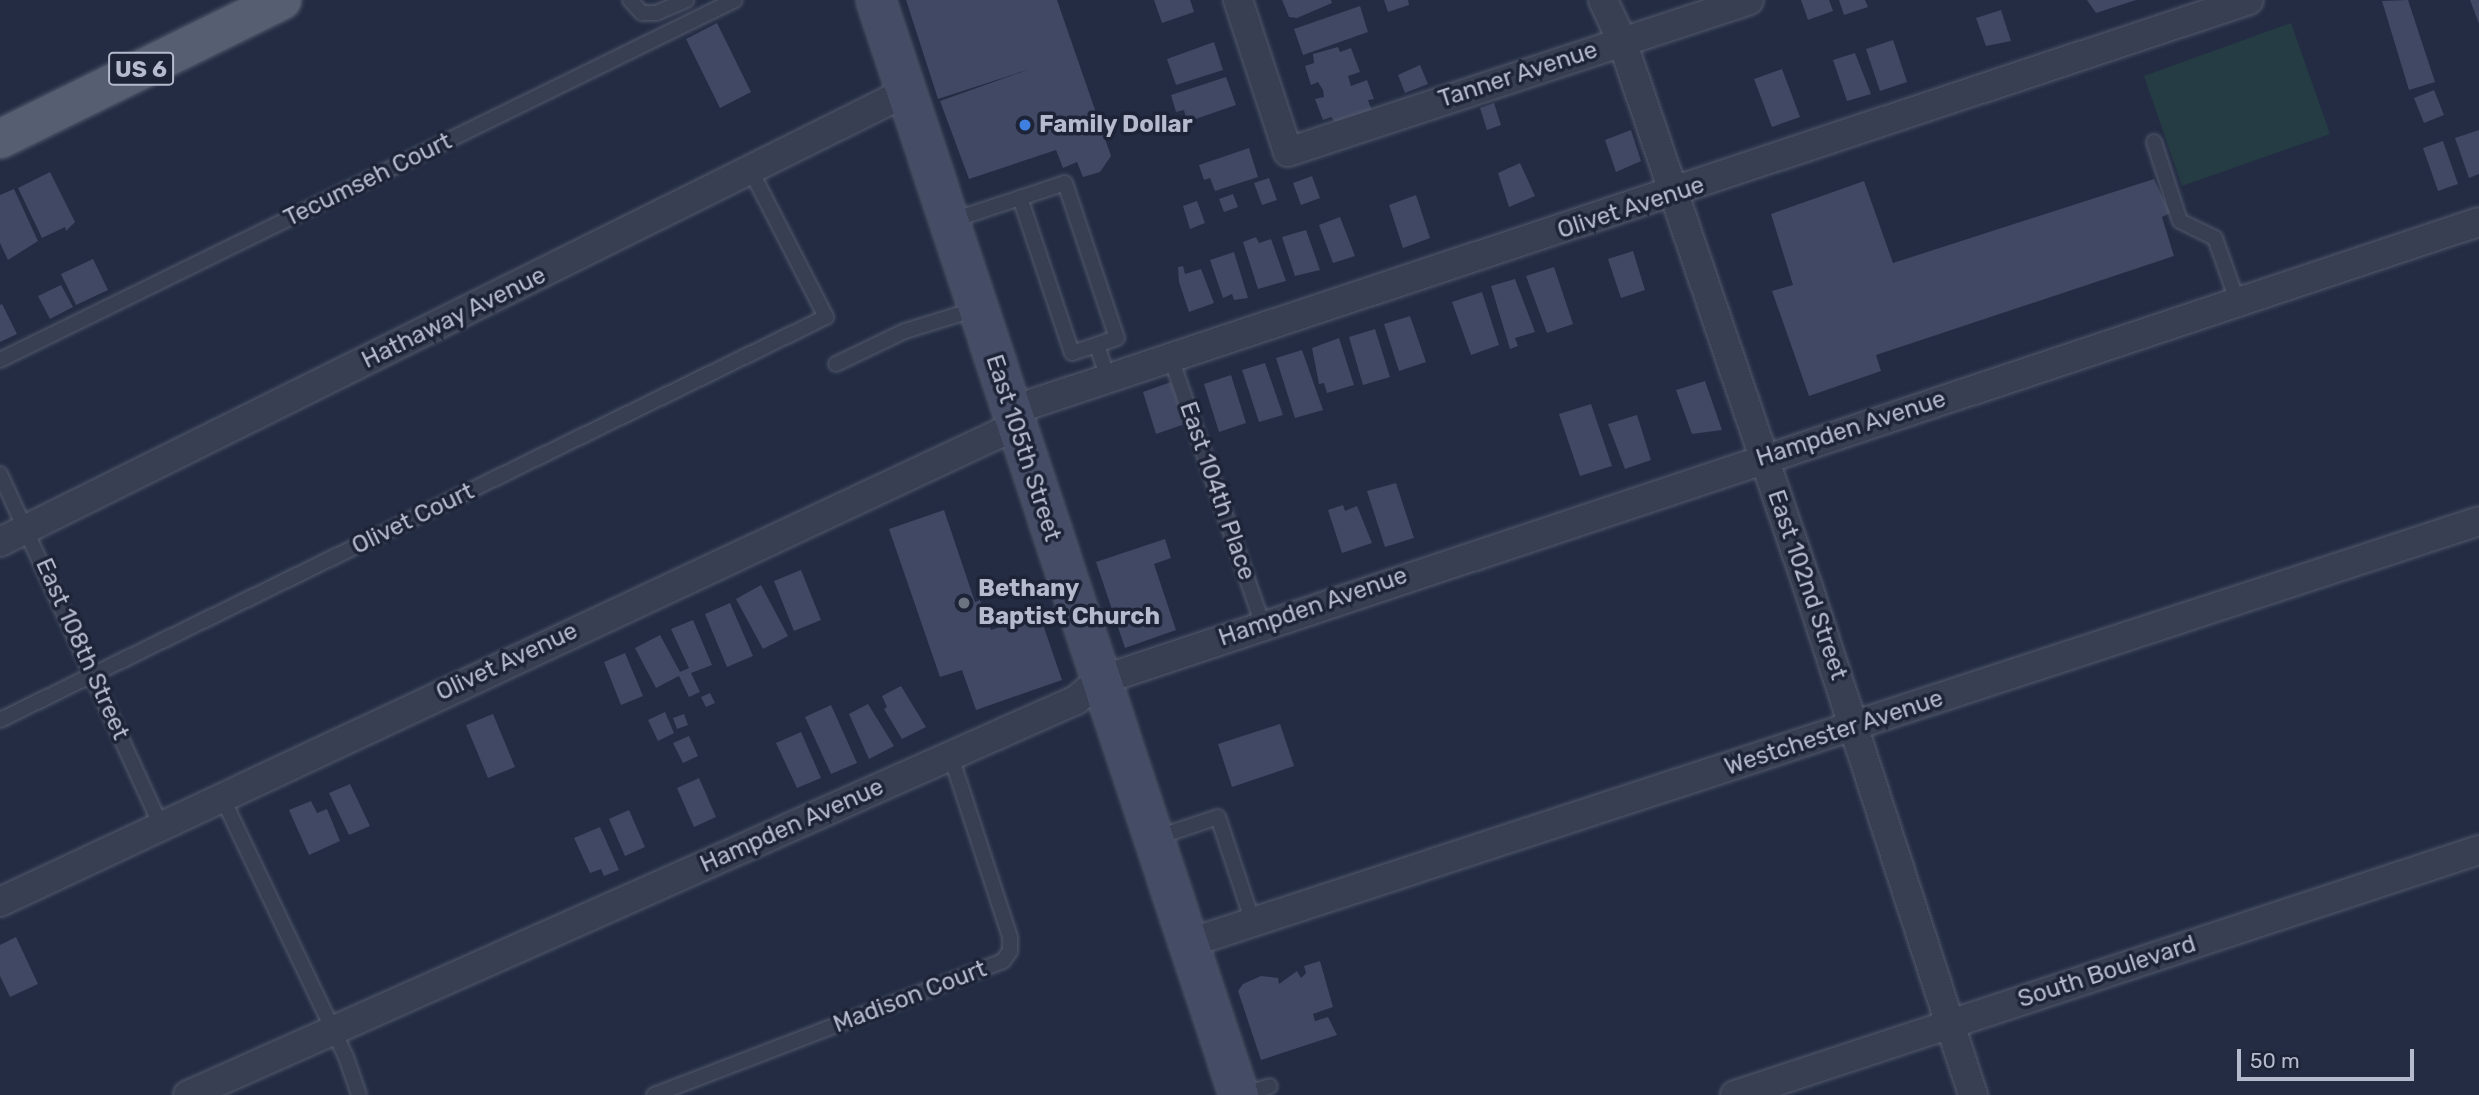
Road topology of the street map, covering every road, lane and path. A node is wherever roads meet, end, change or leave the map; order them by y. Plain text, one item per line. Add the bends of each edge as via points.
1 (282, 0) edge
2 (630, 0) edge
3 (686, 0) edge
4 (735, 0) edge
5 (876, 0) edge
6 (1238, 0) edge
7 (1603, 0) edge
8 (1749, 0) edge
9 (2249, 0) edge
10 (1622, 41) junction
11 (906, 92) junction
12 (0, 139) edge
13 (2154, 142) dead end
14 (751, 171) junction
15 (1675, 194) junction
16 (1020, 198) junction
17 (948, 221) junction
18 (2479, 222) edge
19 (2237, 300) junction
20 (977, 308) junction
21 (1097, 345) junction
22 (1171, 358) junction
23 (0, 360) edge
24 (836, 364) dead end
25 (1108, 379) junction
26 (1013, 418) junction
27 (1764, 458) junction
28 (0, 474) edge
29 (2479, 521) edge
30 (27, 528) junction
31 (0, 542) edge
32 (1262, 623) junction
33 (94, 674) junction
34 (1099, 681) junction
35 (0, 720) edge
36 (1855, 726) junction
37 (950, 756) junction
38 (221, 795) junction
39 (161, 826) junction
40 (1154, 838) junction
41 (2479, 850) edge
42 (0, 902) edge
43 (1254, 925) junction
44 (1189, 943) junction
45 (1948, 1024) junction
46 (332, 1029) junction
47 (1250, 1092) edge
48 (188, 1095) edge
49 (359, 1095) edge
50 (654, 1095) edge
51 (1735, 1095) edge
52 (1973, 1095) edge

1 - 12 main road, US 6
2 - 3 lane via 642,13 656,13
4 - 23 lane, Tecumseh Court
5 - 11 main road, East 105th Street
6 - 10 street, Tanner Avenue via 1288,152
7 - 10 street, East 102nd Street
8 - 10 street, Tanner Avenue
9 - 15 street, Olivet Avenue
10 - 15 street, East 102nd Street
11 - 14 street, Hathaway Avenue
11 - 17 main road, East 105th Street
13 - 19 lane via 2180,220 2215,238
14 - 30 street, Hathaway Avenue
14 - 33 lane, Olivet Court via 826,317
15 - 22 street, Olivet Avenue
15 - 27 street, East 102nd Street
16 - 17 lane
16 - 21 lane via 1072,353
16 - 21 lane via 1065,183 1117,338
17 - 20 main road, East 105th Street
18 - 19 street, Hampden Avenue
19 - 27 street, Hampden Avenue
20 - 24 lane via 905,331
20 - 26 main road, East 105th Street
21 - 25 lane
22 - 25 street, Olivet Avenue
22 - 32 lane, East 104th Place
25 - 26 street, Olivet Avenue
26 - 34 main road, East 105th Street
26 - 38 street, Olivet Avenue
27 - 32 street, Hampden Avenue
27 - 36 street, East 102nd Street
28 - 30 lane, East 108th Street
29 - 36 street, Westchester Avenue
30 - 31 street, Hathaway Avenue
30 - 33 lane, East 108th Street
32 - 34 street, Hampden Avenue
33 - 35 lane, Olivet Court
33 - 39 lane, East 108th Street
34 - 37 street, Hampden Avenue via 1078,699
34 - 40 main road, East 105th Street
36 - 43 street, Westchester Avenue
36 - 45 street, East 102nd Street
37 - 46 street, Hampden Avenue
37 - 50 lane, Madison Court via 1010,937 1010,951 1003,961
38 - 39 street, Olivet Avenue
38 - 46 lane
39 - 42 street, Olivet Avenue
40 - 43 lane via 1218,817
40 - 44 main road, East 105th Street
41 - 45 street, South Boulevard
43 - 44 street, Westchester Avenue
44 - 47 main road, East 105th Street
45 - 51 street, South Boulevard
45 - 52 street, East 102nd Street
46 - 48 street, Hampden Avenue
46 - 49 lane

